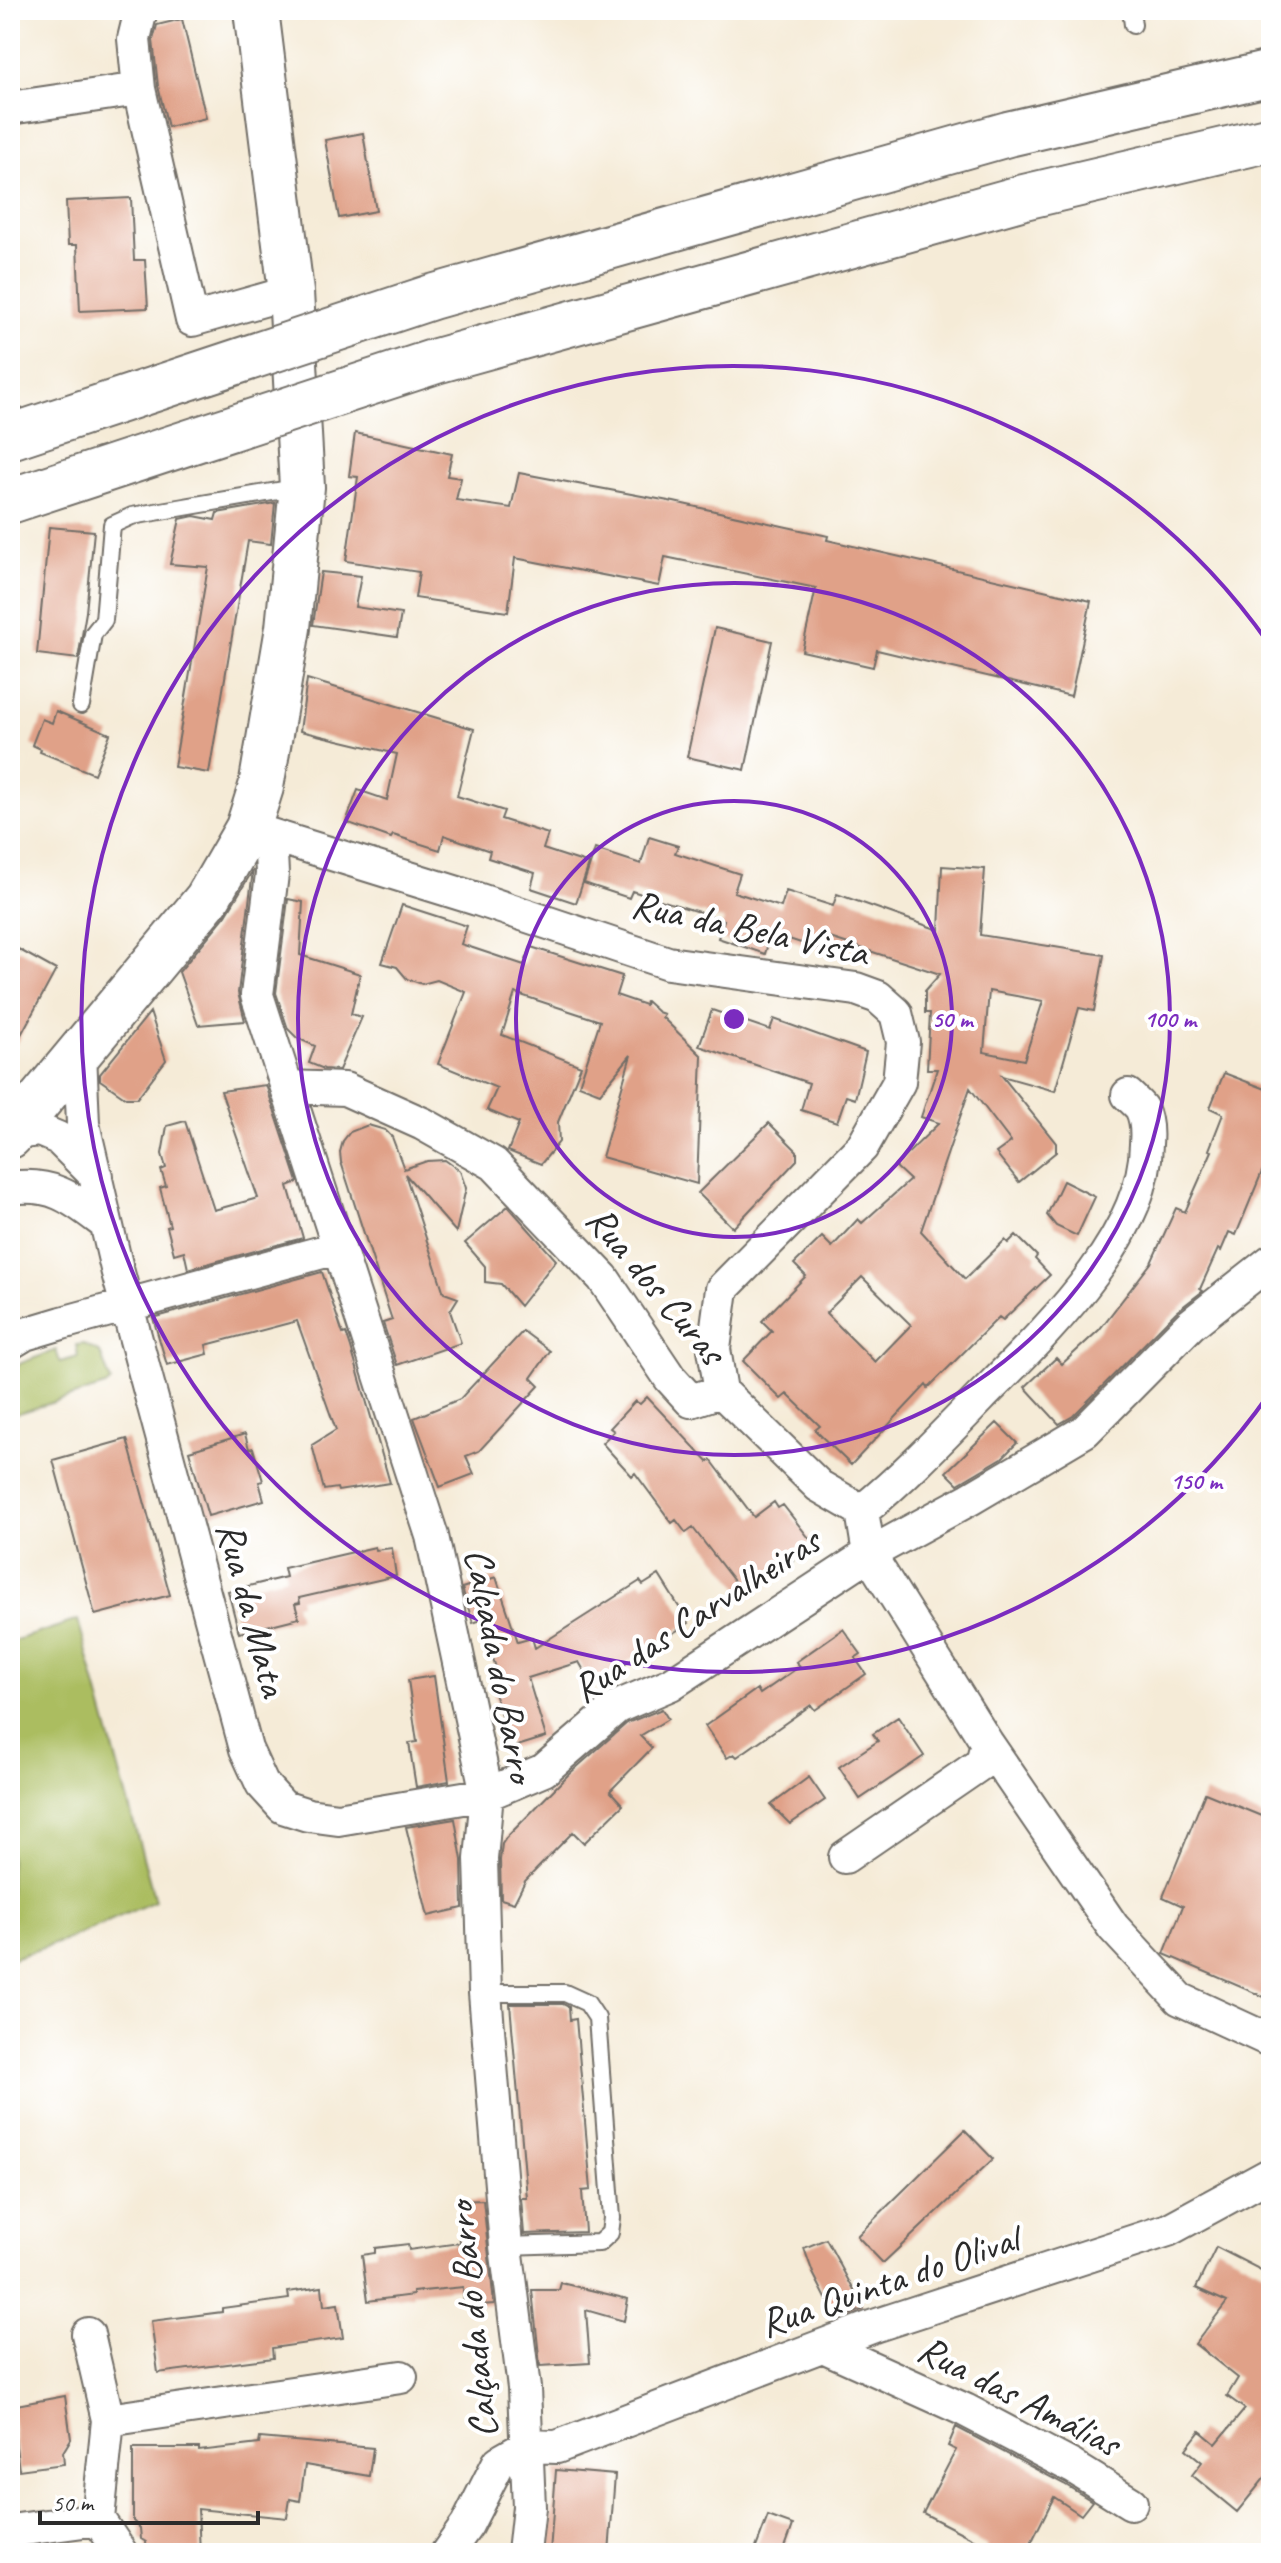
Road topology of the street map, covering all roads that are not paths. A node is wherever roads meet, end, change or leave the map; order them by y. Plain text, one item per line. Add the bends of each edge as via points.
1 (141, 10) edge
2 (262, 16) edge
3 (1271, 73) edge
4 (139, 89) junction
5 (10, 108) edge
6 (1271, 139) edge
7 (291, 292) junction
8 (10, 437) edge
9 (302, 487) junction
10 (10, 501) edge
11 (81, 705) dead end
12 (248, 828) junction
13 (80, 1052) junction
14 (287, 1087) junction
15 (1128, 1095) dead end
16 (11, 1135) edge
17 (96, 1176) junction
18 (10, 1188) edge
19 (106, 1224) junction
20 (337, 1248) junction
21 (1271, 1261) edge
22 (127, 1307) junction
23 (10, 1343) edge
24 (721, 1391) junction
25 (862, 1511) junction
26 (869, 1554) junction
27 (987, 1743) junction
28 (487, 1794) junction
29 (845, 1857) dead end
30 (485, 1993) junction
31 (1271, 2041) edge
32 (1271, 2174) edge
33 (506, 2246) junction
34 (88, 2334) dead end
35 (823, 2346) junction
36 (401, 2377) dead end
37 (108, 2420) junction
38 (527, 2446) junction
39 (1131, 2503) dead end
40 (98, 2519) junction
41 (10, 2531) edge
42 (121, 2553) edge
43 (447, 2553) edge
44 (524, 2553) edge

1 - 4 street via 134,39
2 - 7 main road
3 - 8 main road, bridge via 1008,134 432,297
4 - 5 street
4 - 7 street via 192,320
6 - 10 main road, bridge via 1024,197 436,361
7 - 9 main road
9 - 11 lane via 132,516 112,525 104,620 93,634
9 - 12 main road via 288,628 261,787
12 - 13 main road via 207,899
12 - 14 street, Calçada do Barro via 271,853 257,995
12 - 24 street, Rua da Bela Vista via 668,963 856,989 878,997 896,1013 903,1042 899,1082 862,1147 722,1289 714,1349
13 - 16 main road
13 - 17 street, Rua da Mata via 83,1124
14 - 20 street, Calçada do Barro
14 - 24 street, Rua dos Curas via 345,1089 494,1164 603,1278 691,1401
15 - 25 street via 1141,1108 1146,1164 1133,1204 1097,1269 1016,1361 901,1479
16 - 17 street via 39,1130 58,1138
17 - 19 street, Rua da Mata
18 - 19 street via 31,1185 65,1193
19 - 22 street, Rua da Mata
20 - 22 street
20 - 28 street, Calçada do Barro via 432,1536
21 - 26 street, Rua das Carvalheiras via 1190,1325 1085,1431
22 - 23 street via 25,1334
22 - 28 street, Rua da Mata via 246,1749 262,1784 283,1807 338,1819
24 - 25 street, Rua dos Curas via 819,1486
25 - 26 street, Rua das Carvalheiras
26 - 27 street
26 - 28 street, Rua das Carvalheiras via 671,1684 617,1707 544,1770
27 - 29 street via 982,1763
27 - 31 street via 1113,1927 1180,1999
28 - 30 street, Calçada do Barro via 481,1859
30 - 33 street, Calçada do Barro
30 - 33 lane via 565,1993 587,2003 597,2018 610,2233 599,2243
32 - 35 street, Rua Quinta do Olival via 1168,2230
33 - 38 street, Calçada do Barro
34 - 37 street
35 - 38 street, Rua Quinta do Olival via 557,2447
35 - 39 street, Rua das Amálias via 965,2410
36 - 37 street
37 - 40 street
38 - 43 street via 499,2462
38 - 44 street, Calçada do Barro
40 - 41 street
40 - 42 street

